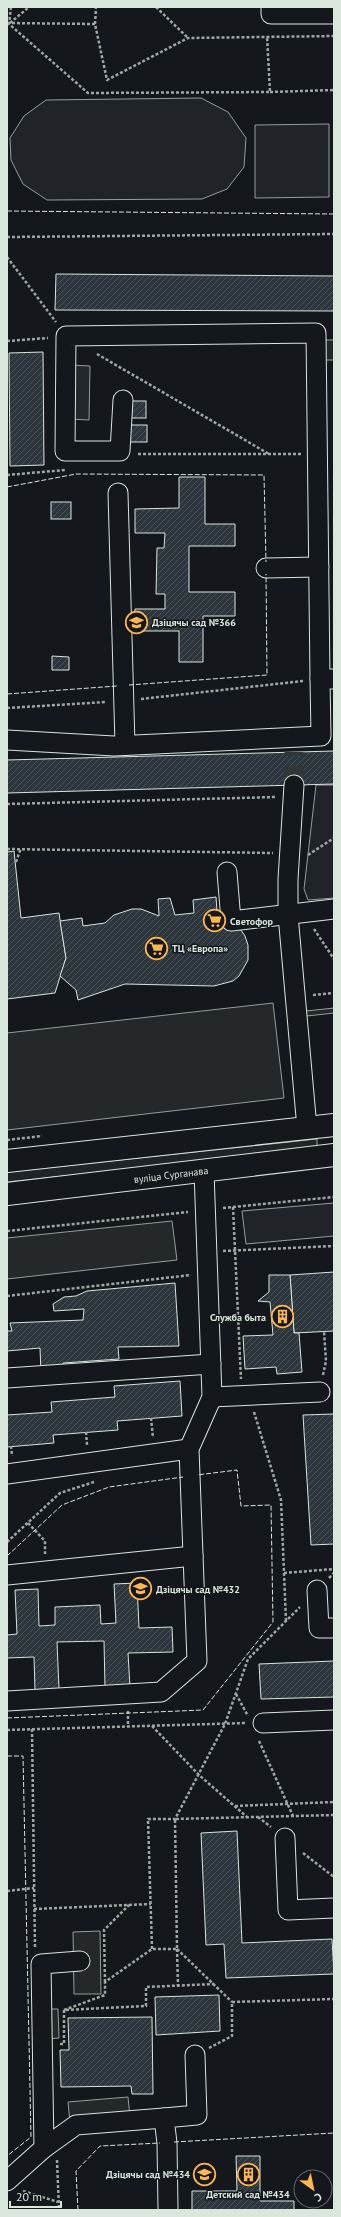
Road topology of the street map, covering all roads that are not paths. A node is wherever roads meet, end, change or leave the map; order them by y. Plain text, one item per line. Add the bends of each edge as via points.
1 (271, 7) edge
2 (334, 14) edge
3 (123, 400) dead end
4 (118, 493) dead end
5 (319, 567) junction
6 (266, 568) dead end
7 (327, 679) edge
8 (7, 740) edge
9 (125, 745) junction
10 (294, 791) tunnel mouth
11 (227, 872) dead end
12 (334, 910) edge
13 (296, 914) junction
14 (334, 1125) edge
15 (307, 1128) junction
16 (334, 1155) edge
17 (7, 1161) edge
18 (204, 1171) junction
19 (7, 1194) edge
20 (211, 1364) junction
21 (7, 1378) edge
22 (320, 1392) road end
23 (212, 1397) junction
24 (189, 1449) junction
25 (7, 1474) edge
26 (193, 1556) junction
27 (7, 1575) edge
28 (317, 1590) road end
29 (334, 1628) edge
30 (7, 1701) edge
31 (334, 1720) edge
32 (257, 1723) road end
33 (284, 1838) dead end
34 (334, 1908) edge
35 (80, 1961) dead end
36 (195, 2055) road end
37 (164, 2118) junction
38 (44, 2148) junction
39 (13, 2185) edge
40 (168, 2208) dead end

1 - 2 lane via 271,14
3 - 5 lane via 120,451 65,451 66,336 316,333
4 - 9 lane
5 - 6 lane
5 - 7 lane
7 - 9 lane via 321,736 294,745
8 - 9 lane
10 - 13 lane via 297,852
11 - 13 lane via 231,921
12 - 13 lane
13 - 15 lane
14 - 15 main road
15 - 17 main road
16 - 18 main road, вуліца Сурганава
18 - 19 main road, вуліца Сурганава
18 - 20 lane
20 - 21 lane
20 - 23 lane
22 - 23 lane
23 - 24 lane
24 - 25 lane
24 - 26 lane
26 - 27 lane
26 - 30 lane via 197,1661 161,1692
28 - 29 lane via 319,1628
31 - 32 lane
33 - 34 lane via 288,1910
35 - 38 lane via 41,1964
36 - 37 lane via 198,2115
37 - 38 lane via 76,2125
37 - 40 lane
38 - 39 lane

